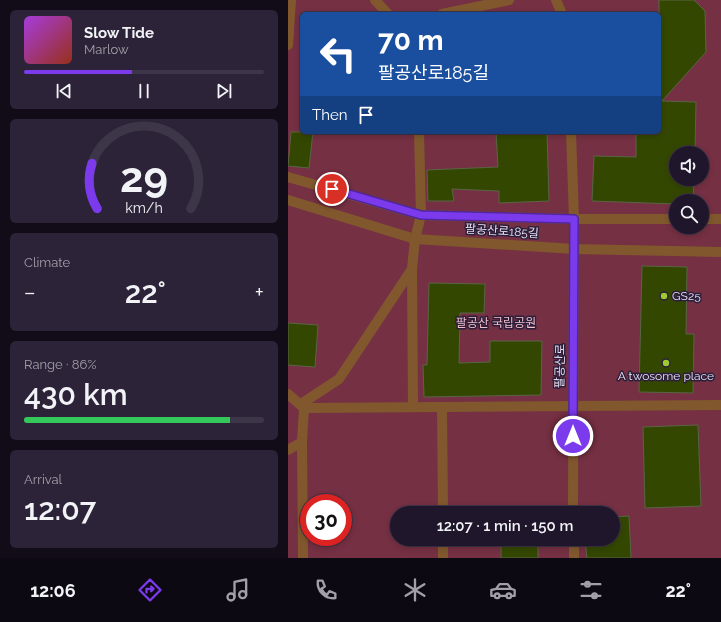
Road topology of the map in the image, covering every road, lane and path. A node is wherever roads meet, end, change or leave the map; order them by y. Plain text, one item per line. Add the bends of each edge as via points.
1 (291, 0) edge
2 (375, 0) edge
3 (509, 0) edge
4 (556, 0) edge
5 (476, 3) edge
6 (386, 12) edge
7 (448, 12) edge
8 (561, 12) edge
9 (288, 46) edge
10 (419, 134) edge
11 (571, 134) edge
12 (288, 177) edge
13 (288, 200) edge
14 (421, 215) junction
15 (574, 219) junction
16 (669, 219) edge
17 (709, 219) edge
18 (721, 219) edge
19 (415, 239) junction
20 (574, 249) junction
21 (721, 252) edge
22 (412, 269) junction
23 (288, 394) edge
24 (303, 406) junction
25 (572, 406) junction
26 (721, 406) edge
27 (413, 407) junction
28 (442, 407) junction
29 (302, 442) junction
30 (288, 450) edge
31 (443, 506) edge
32 (573, 506) edge
33 (443, 546) edge
34 (574, 546) edge
35 (304, 558) edge
36 (443, 558) edge
37 (574, 558) edge

1 - 9 street
2 - 6 street
3 - 5 street
4 - 8 street
5 - 7 street
10 - 14 street
11 - 15 street, 팔공산로
12 - 14 street, 팔공산로185길
13 - 19 street, 팔공산로185길
14 - 15 street, 팔공산로185길
14 - 19 street
15 - 16 street, 팔공산로185길
15 - 20 street, 팔공산로
17 - 18 street
19 - 20 street, 팔공산로185길
19 - 22 street
20 - 21 street, 팔공산로185길
20 - 25 street, 팔공산로
22 - 24 street via 339,379
22 - 27 street
23 - 24 street
24 - 27 street
24 - 29 street
25 - 26 street
25 - 28 street
25 - 32 street, 팔공산로
27 - 28 street
28 - 31 street
29 - 30 street
29 - 35 street
33 - 36 street
34 - 37 street

